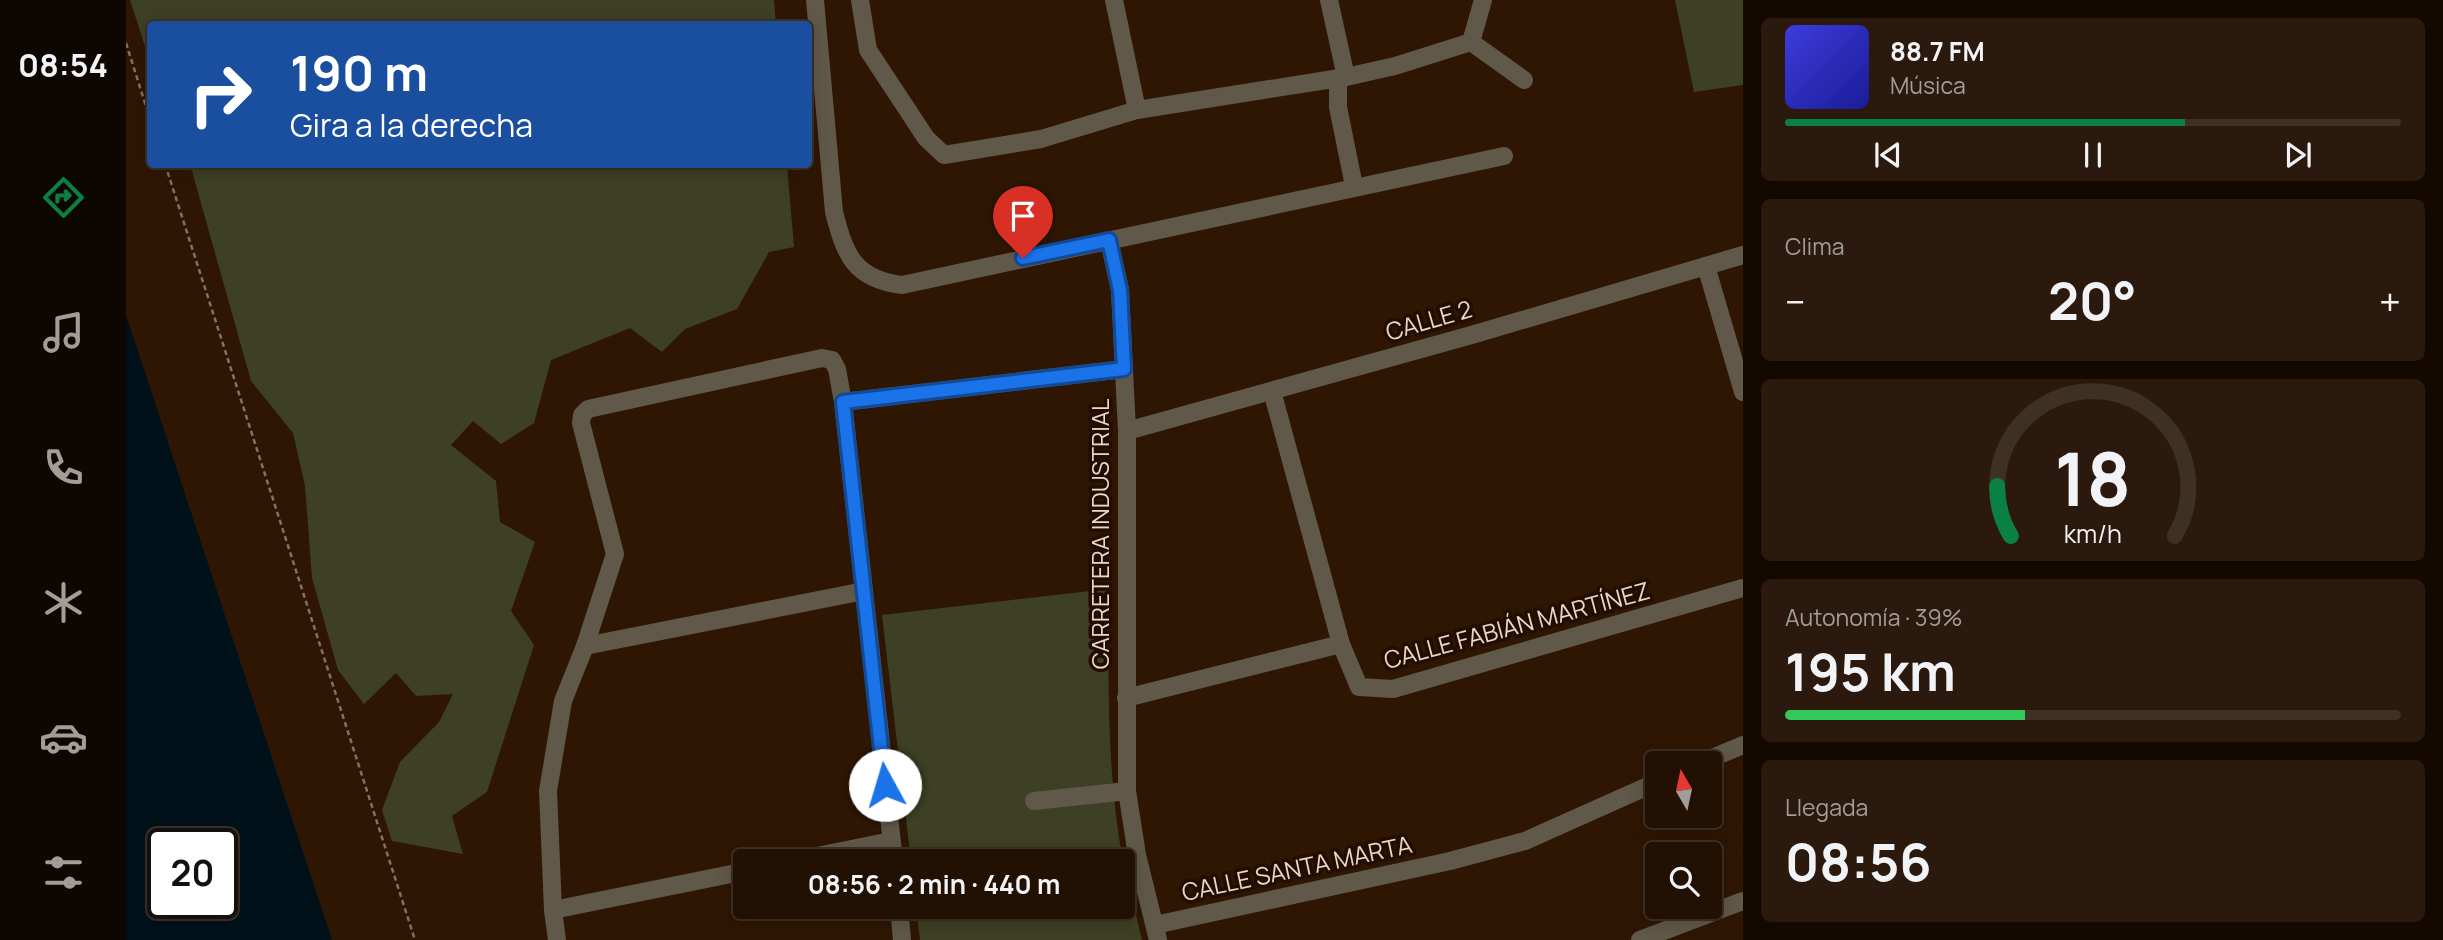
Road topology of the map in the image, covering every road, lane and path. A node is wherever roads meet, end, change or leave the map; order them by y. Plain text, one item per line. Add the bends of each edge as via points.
1 (816, 0) edge
2 (860, 0) edge
3 (1114, 0) edge
4 (1329, 0) edge
5 (1483, 0) edge
6 (1471, 42) junction
7 (126, 43) edge
8 (1342, 78) junction
9 (1524, 80) dead end
10 (147, 110) edge
11 (1137, 110) junction
12 (1504, 156) dead end
13 (166, 168) edge
14 (1354, 187) junction
15 (1109, 240) junction
16 (1743, 255) edge
17 (1706, 266) junction
18 (1124, 369) junction
19 (1272, 391) junction
20 (1743, 392) edge
21 (843, 402) junction
22 (1127, 431) junction
23 (1743, 588) edge
24 (863, 591) junction
25 (1342, 644) junction
26 (585, 646) junction
27 (1126, 698) junction
28 (1743, 745) edge
29 (1722, 754) edge
30 (1645, 787) edge
31 (1126, 792) junction
32 (1034, 801) dead end
33 (891, 841) junction
34 (851, 849) edge
35 (892, 849) edge
36 (733, 873) edge
37 (1743, 901) edge
38 (553, 910) junction
39 (900, 919) edge
40 (1157, 932) edge
41 (415, 940) edge
42 (557, 940) edge
43 (902, 940) edge
44 (1640, 940) edge

1 - 15 street via 834,212 841,240 870,278 902,285
2 - 11 street via 868,50 926,138 944,155 1041,139
3 - 11 street
4 - 8 street
5 - 6 street
6 - 8 street
6 - 9 street
7 - 10 path
8 - 11 street
8 - 14 street via 1338,107
12 - 14 street
13 - 41 path
14 - 15 street
15 - 18 street, CARRETERA INDUSTRIAL via 1120,290
16 - 17 street, CALLE 2
17 - 19 street, CALLE 2
17 - 20 street
18 - 21 street
18 - 22 street, CARRETERA INDUSTRIAL
19 - 22 street, CALLE 2
19 - 25 street, CALLE FABIÁN MARTÍNEZ
21 - 24 street
21 - 26 street via 837,369 832,360 822,358 589,409 582,415 615,554
22 - 27 street, CARRETERA INDUSTRIAL
23 - 25 street, CALLE FABIÁN MARTÍNEZ via 1393,689 1359,687
24 - 26 street
24 - 33 street
25 - 27 street
26 - 38 street via 563,701 548,791
27 - 31 street, CARRETERA INDUSTRIAL
28 - 29 street
30 - 40 street, CALLE SANTA MARTA via 1525,841
31 - 32 street
31 - 40 street, CARRETERA INDUSTRIAL
33 - 34 street
33 - 35 street
36 - 38 street
37 - 44 street
38 - 42 street
39 - 43 street

